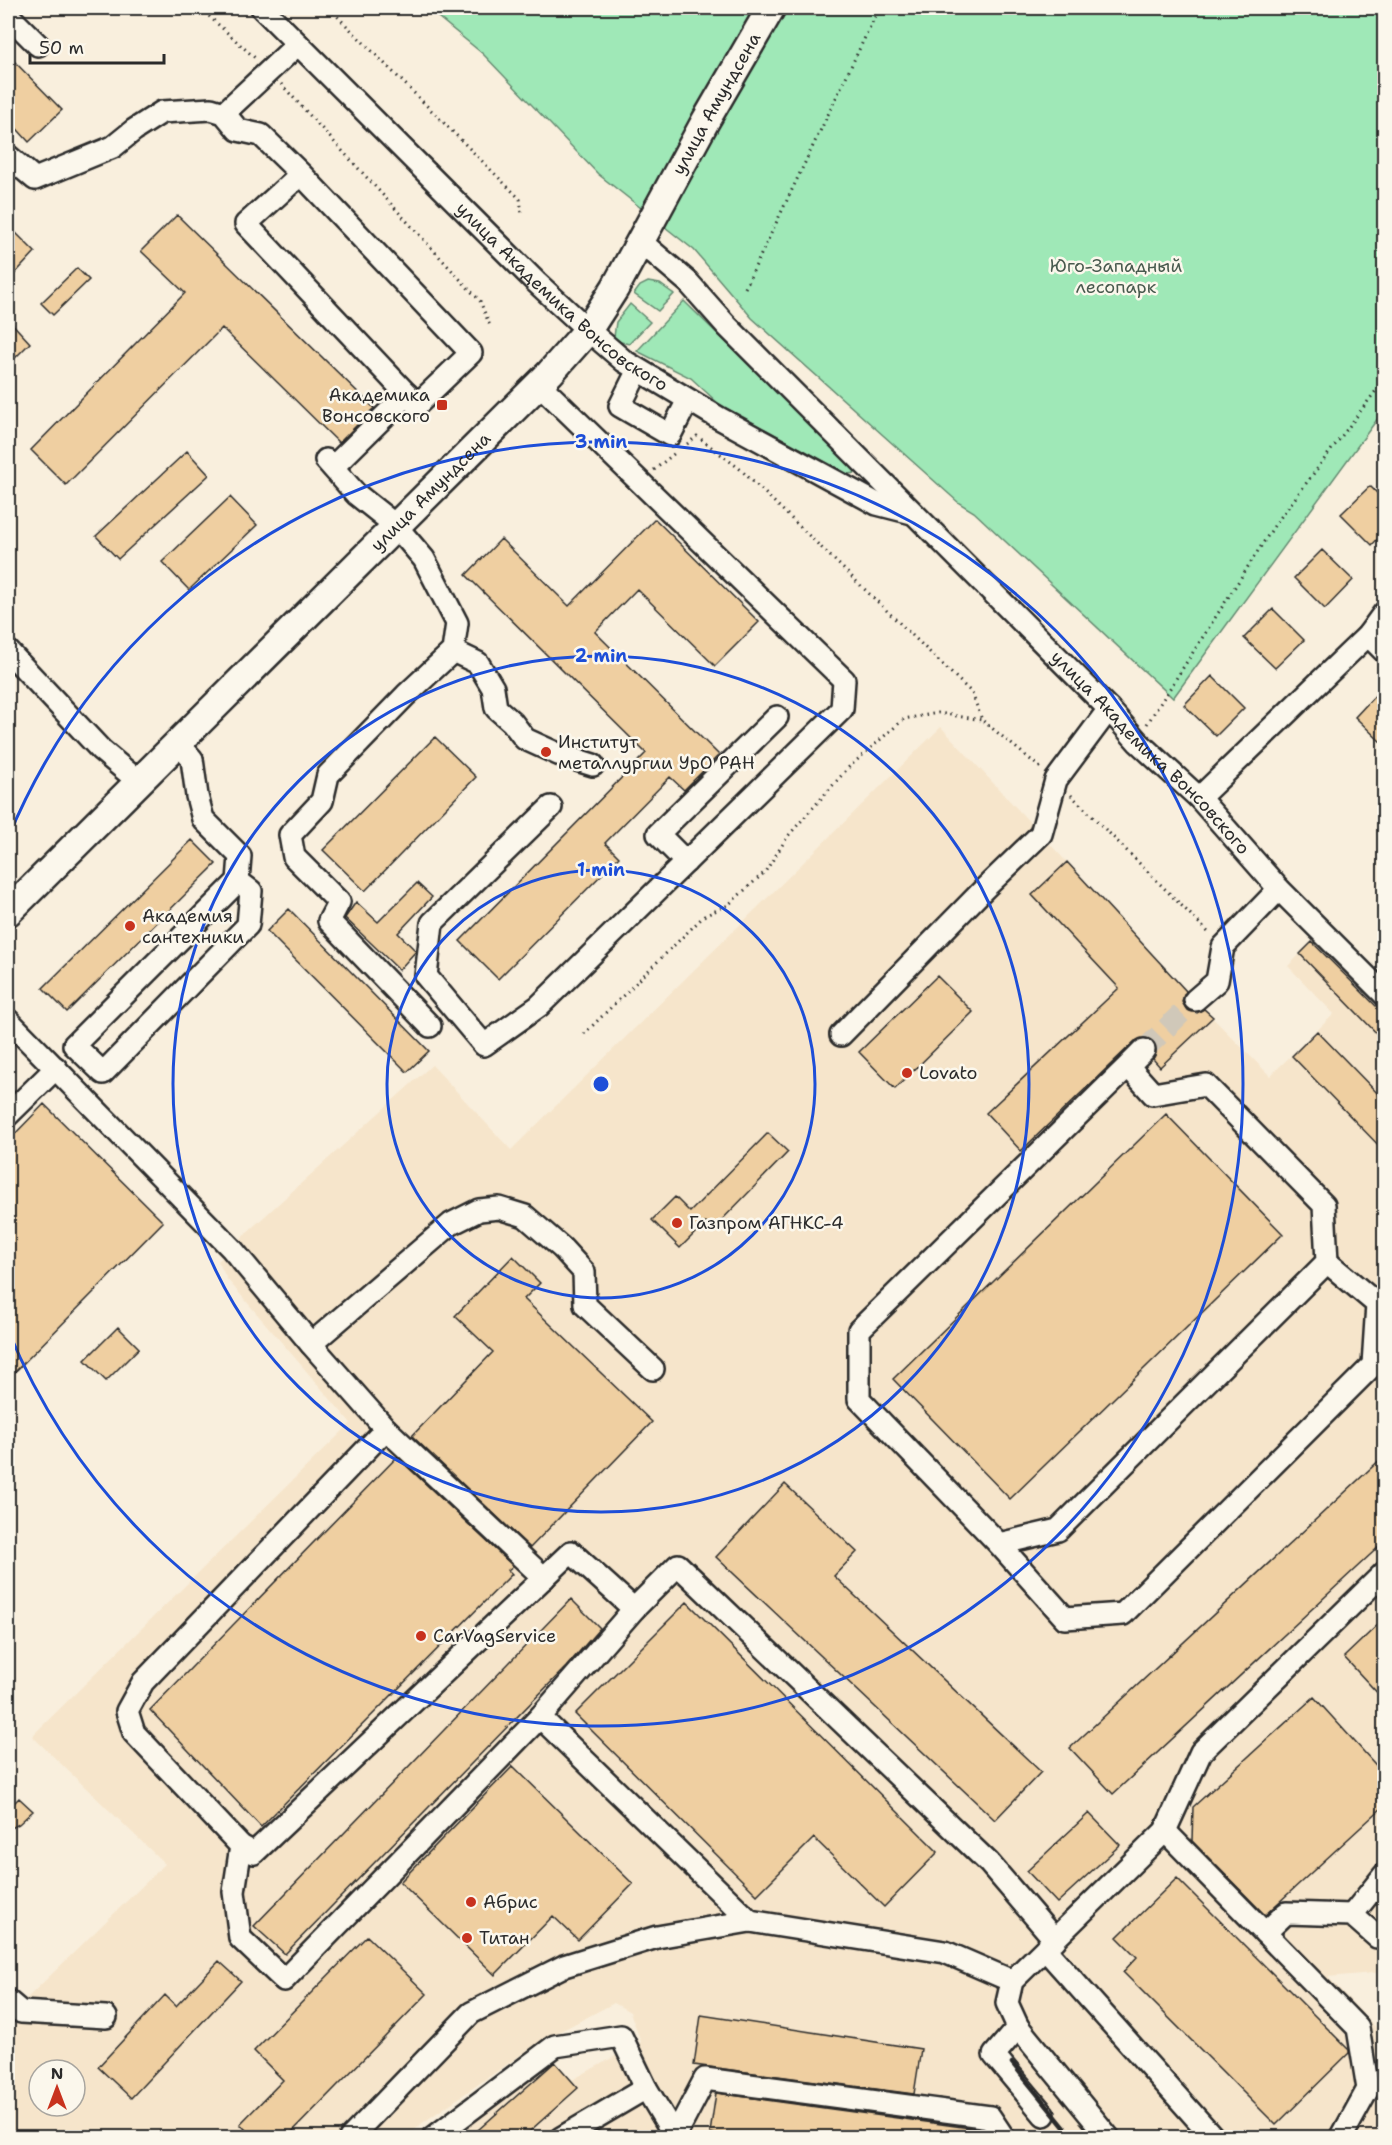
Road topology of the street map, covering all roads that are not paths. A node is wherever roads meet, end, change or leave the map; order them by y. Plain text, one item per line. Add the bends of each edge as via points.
1 (262, 8) edge
2 (771, 8) edge
3 (8, 15) edge
4 (298, 44) junction
5 (38, 45) dead end
6 (224, 113) junction
7 (8, 156) edge
8 (301, 174) junction
9 (640, 242) junction
10 (588, 330) junction
11 (638, 370) junction
12 (538, 384) junction
13 (407, 394) junction
14 (688, 400) junction
15 (913, 513) junction
16 (395, 525) junction
17 (1384, 613) edge
18 (1368, 634) junction
19 (8, 651) edge
20 (453, 651) junction
21 (1384, 651) edge
22 (1109, 709) junction
23 (777, 717) dead end
24 (177, 742) junction
25 (593, 765) dead end
26 (138, 781) junction
27 (1199, 798) junction
28 (551, 807) dead end
29 (686, 862) junction
30 (238, 881) junction
31 (1279, 890) junction
32 (8, 912) edge
33 (1384, 994) edge
34 (1195, 1000) tunnel mouth
35 (8, 1020) edge
36 (430, 1026) dead end
37 (841, 1035) dead end
38 (1144, 1050) tunnel mouth
39 (1128, 1066) junction
40 (56, 1068) junction
41 (8, 1115) edge
42 (1327, 1262) junction
43 (311, 1344) junction
44 (653, 1369) dead end
45 (386, 1429) junction
46 (999, 1544) junction
47 (1384, 1573) edge
48 (544, 1578) junction
49 (634, 1609) junction
50 (540, 1717) junction
51 (1166, 1831) junction
52 (241, 1846) junction
53 (1384, 1875) edge
54 (1352, 1915) junction
55 (750, 1921) junction
56 (1384, 1931) edge
57 (1265, 1933) junction
58 (1050, 1945) junction
59 (1012, 1981) junction
60 (8, 2001) edge
61 (106, 2017) dead end
62 (1017, 2027) junction
63 (646, 2088) junction
64 (1044, 2115) dead end
65 (675, 2137) edge
66 (350, 2138) edge
67 (433, 2138) edge
68 (561, 2138) edge
69 (1004, 2138) edge
70 (1109, 2138) edge
71 (1214, 2138) edge
72 (1341, 2138) edge

1 - 4 street, улица Академика Вонсовского
2 - 9 main road, улица Амундсена
3 - 5 street
4 - 6 street
4 - 10 street, улица Академика Вонсовского
6 - 7 street via 162,112 113,147 35,179
6 - 8 street via 238,130 261,135
8 - 13 street via 246,224
8 - 13 street via 471,353 417,405
9 - 10 main road, улица Амундсена
9 - 15 street, улица Академика Вонсовского via 688,282
10 - 11 street, улица Академика Вонсовского
10 - 12 main road, улица Амундсена
11 - 14 street, улица Академика Вонсовского
11 - 14 street via 620,406 670,435
12 - 16 main road, улица Амундсена
12 - 29 street via 844,680 842,709
13 - 16 street via 330,463 356,494
14 - 15 street, улица Академика Вонсовского via 877,504
15 - 22 street, улица Академика Вонсовского
16 - 20 street via 424,559 447,601 457,623
16 - 24 main road, улица Амундсена
17 - 18 street
18 - 21 street
18 - 27 street
19 - 26 street via 101,750
20 - 25 street via 478,663 493,688 496,708 525,739
20 - 36 street via 328,775 322,801 290,835 294,857 339,902 329,921
22 - 27 street, улица Академика Вонсовского via 1138,742
22 - 37 street via 1056,780 1041,834
23 - 29 street via 658,834
24 - 26 main road, улица Амундсена
24 - 30 street via 192,759 203,819 240,856
26 - 32 main road, улица Амундсена
27 - 31 street, улица Академика Вонсовского
28 - 29 street via 432,922 426,976 484,1045 539,1006
30 - 30 street via 74,1045 103,1073 248,925 251,891
31 - 33 street, улица Академика Вонсовского
31 - 34 street via 1223,947 1217,981
35 - 40 street
38 - 39 street
39 - 42 street via 1153,1094 1206,1085 1324,1205
39 - 46 street via 859,1330 859,1399
40 - 41 street
40 - 43 street via 232,1249
42 - 46 street via 1058,1530
42 - 46 street via 1377,1304 1373,1365 1123,1614 1065,1618
43 - 44 street via 451,1224 479,1210 499,1208 525,1216 562,1248 584,1272 585,1305
43 - 45 street
45 - 48 street
45 - 52 street via 143,1683 127,1711 134,1733
47 - 51 street via 1201,1752
48 - 49 street via 571,1552
48 - 52 street via 254,1853
49 - 50 street
49 - 58 street via 678,1565 989,1863
50 - 52 street via 284,1980 240,1938 234,1892
50 - 55 street
51 - 57 street
51 - 58 street
53 - 54 street
54 - 56 street via 1377,1937
54 - 57 street via 1286,1913
55 - 59 street via 945,1952
55 - 66 street via 657,1937 564,1966 471,2013
57 - 72 street via 1358,2028 1368,2089
58 - 59 street
58 - 71 street
59 - 62 street via 1007,2003
60 - 61 street via 21,2012
62 - 64 street via 994,2055
62 - 70 street
63 - 65 street
63 - 67 street via 621,2036 555,2046
63 - 68 street
65 - 69 street via 705,2079 990,2117

